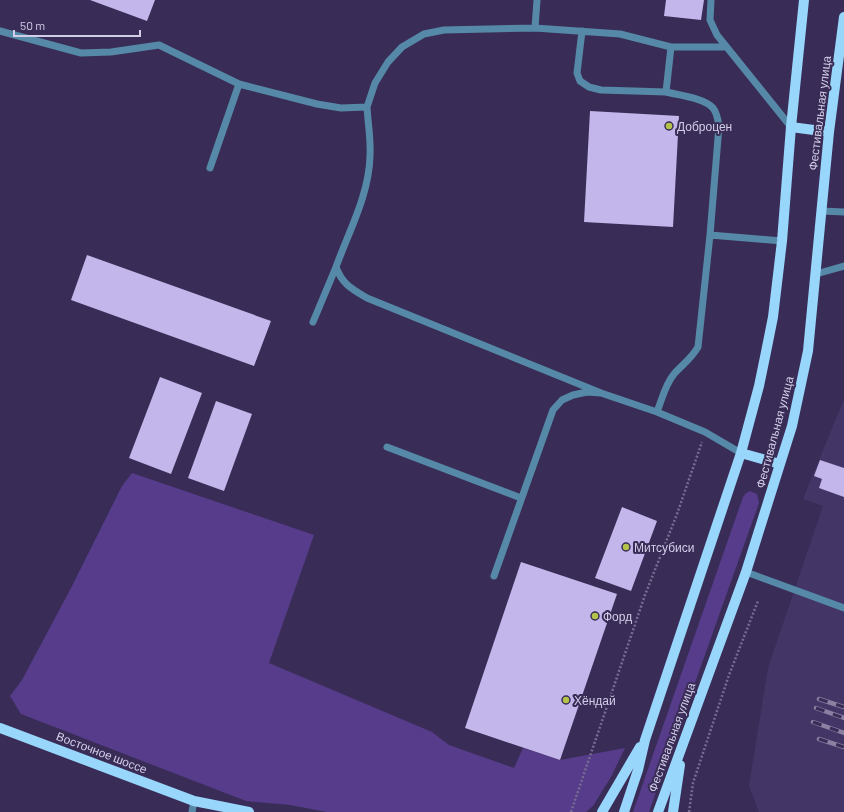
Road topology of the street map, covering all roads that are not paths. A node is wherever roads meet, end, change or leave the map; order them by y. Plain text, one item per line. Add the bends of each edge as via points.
1 (537, 0) edge
2 (711, 0) edge
3 (804, 0) edge
4 (844, 17) edge
5 (535, 28) junction
6 (582, 30) junction
7 (0, 31) edge
8 (671, 47) junction
9 (726, 47) junction
10 (239, 84) junction
11 (666, 92) junction
12 (367, 108) junction
13 (791, 127) junction
14 (829, 132) junction
15 (210, 168) dead end
16 (821, 210) junction
17 (844, 212) edge
18 (710, 235) junction
19 (782, 241) junction
20 (844, 266) edge
21 (336, 267) junction
22 (816, 274) junction
23 (313, 322) dead end
24 (601, 393) junction
25 (657, 412) junction
26 (388, 447) dead end
27 (741, 453) junction
28 (780, 464) junction
29 (521, 498) junction
30 (746, 572) junction
31 (494, 576) dead end
32 (844, 608) edge
33 (0, 728) edge
34 (685, 736) junction
35 (645, 740) junction
36 (194, 801) junction
37 (192, 812) edge
38 (212, 812) edge
39 (249, 812) edge
40 (602, 812) edge
41 (624, 812) edge
42 (658, 812) edge
43 (673, 812) edge

1 - 5 lane
2 - 9 lane via 710,20
3 - 13 main road, Фестивальная улица
4 - 14 main road, Фестивальная улица
5 - 6 lane
5 - 12 lane via 444,30 424,34 402,47 388,62 375,83
6 - 8 lane via 620,34
6 - 11 lane via 577,72 580,81 601,90
7 - 10 lane via 81,53 111,52 158,45
8 - 9 lane
8 - 11 lane
9 - 13 lane
10 - 12 lane via 317,104 341,108
10 - 15 lane
11 - 18 lane via 704,102 713,107 717,115 719,126
12 - 21 lane via 369,173 364,195
13 - 14 main road
13 - 19 main road, Фестивальная улица
14 - 16 main road, Фестивальная улица
16 - 17 lane
16 - 22 main road, Фестивальная улица
18 - 19 lane
18 - 25 lane via 698,348 668,383
19 - 27 main road, Фестивальная улица via 773,317
20 - 22 lane
21 - 23 lane
21 - 24 lane via 345,283 367,298
22 - 28 main road, Фестивальная улица via 808,351 792,426
24 - 25 lane
24 - 29 lane via 573,395 562,400 553,410
25 - 27 lane via 705,432
26 - 29 lane
27 - 28 main road
27 - 35 main road, Фестивальная улица
28 - 30 main road, Фестивальная улица
29 - 31 lane
30 - 32 lane
30 - 34 main road, Фестивальная улица
33 - 36 main road, Восточное шоссе
34 - 42 main road, Фестивальная улица
34 - 43 main road
35 - 40 main road
35 - 41 main road
36 - 37 lane
36 - 38 main road, Восточное шоссе
36 - 39 main road, Восточное шоссе

